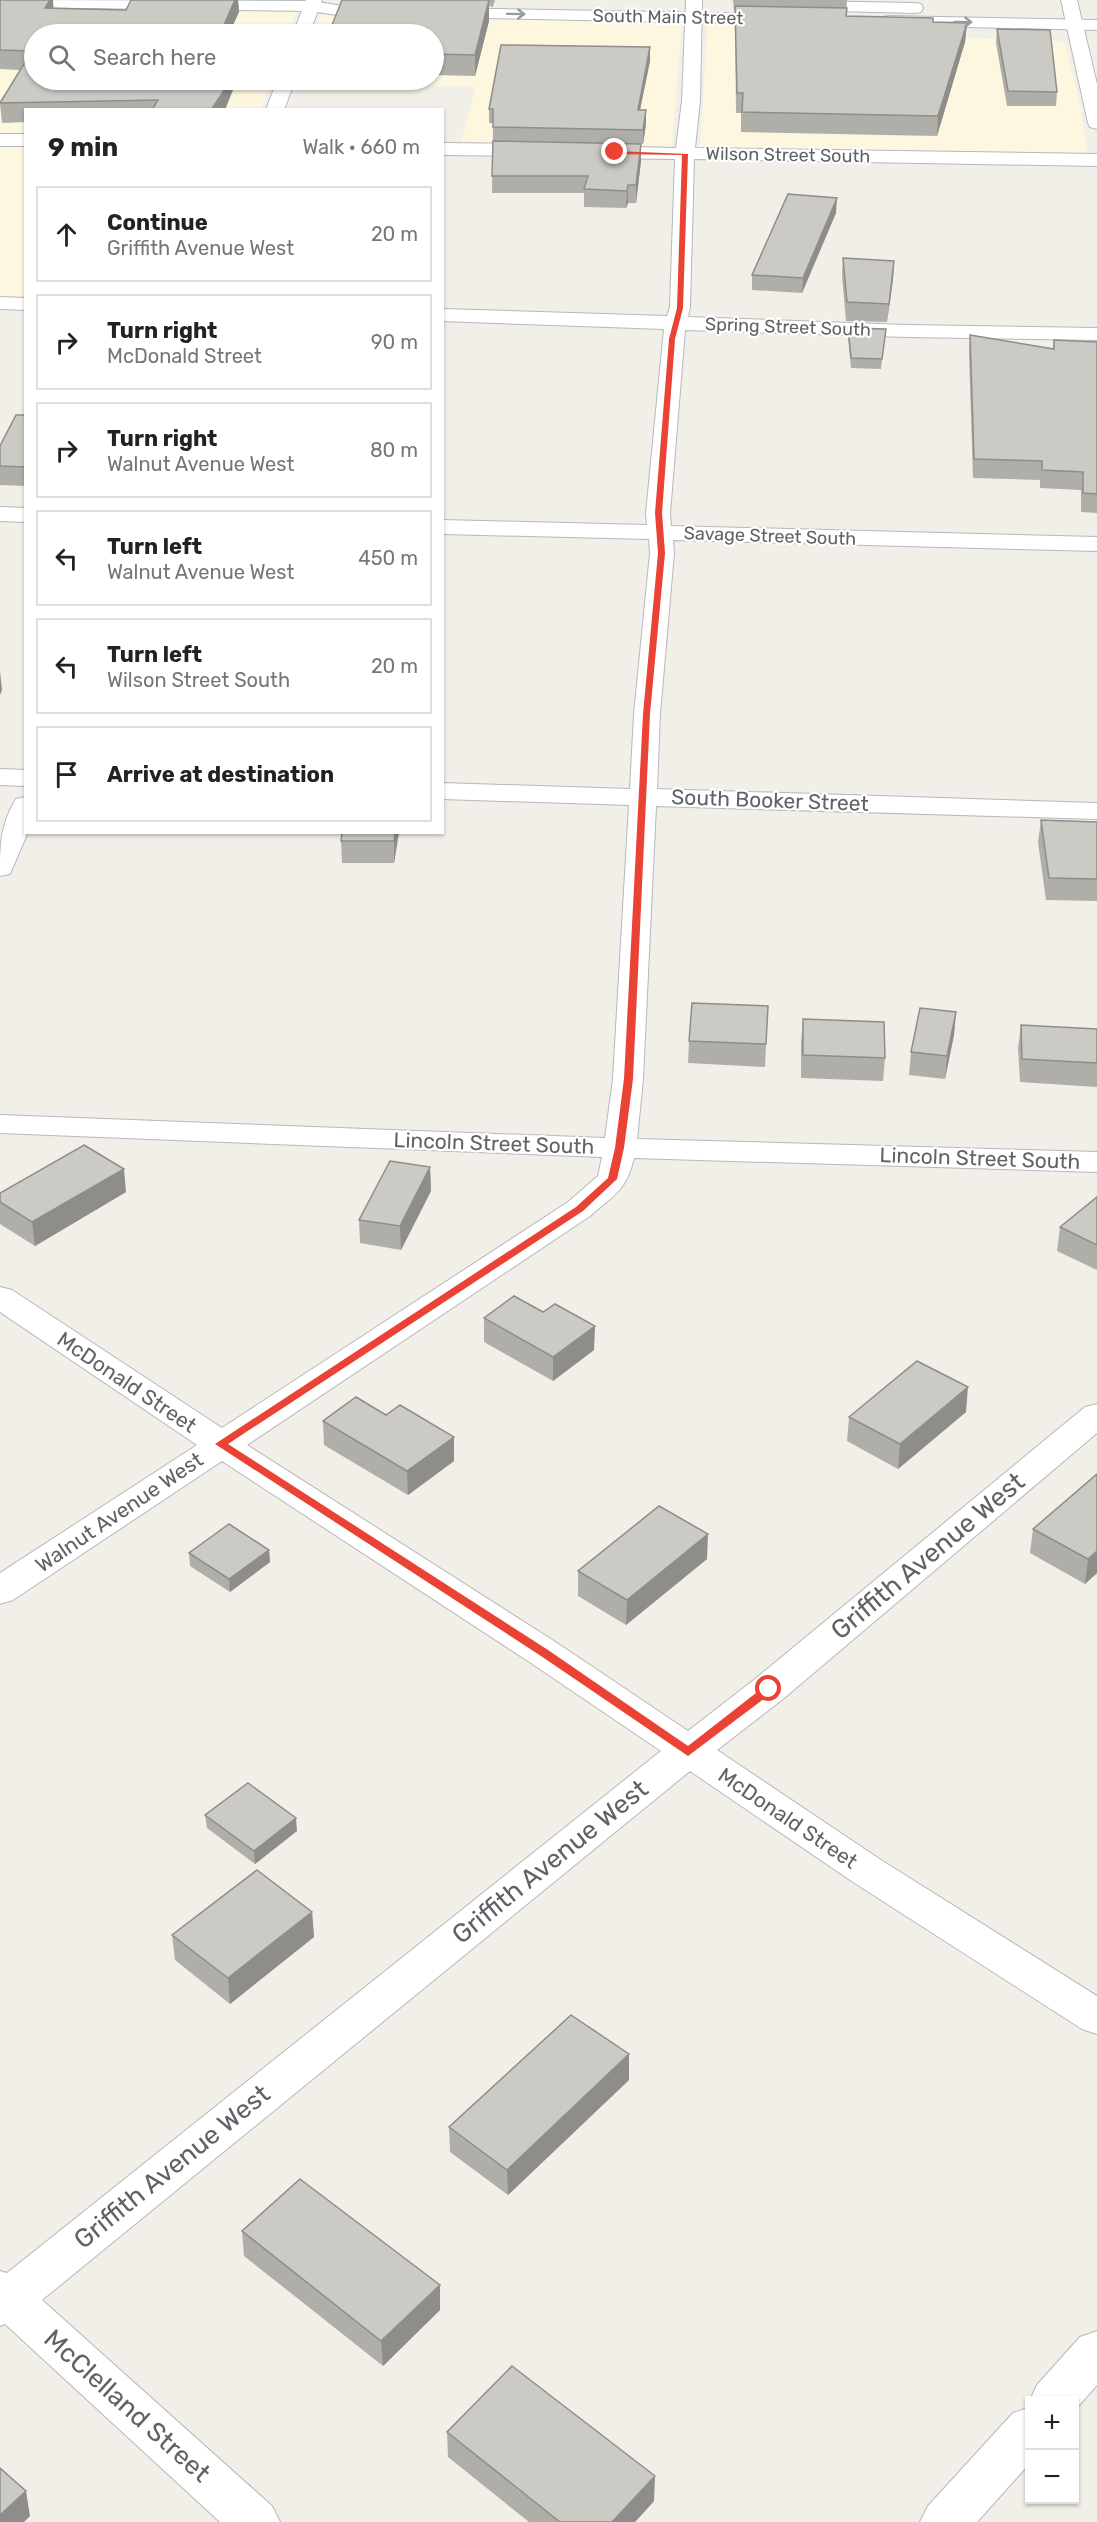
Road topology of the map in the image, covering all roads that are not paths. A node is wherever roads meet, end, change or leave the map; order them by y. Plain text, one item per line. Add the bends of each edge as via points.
1 (344, 0) edge
2 (444, 0) edge
3 (0, 2) edge
4 (312, 3) edge
5 (695, 7) edge
6 (394, 12) edge
7 (427, 12) edge
8 (1071, 12) edge
9 (1097, 12) edge
10 (305, 24) edge
11 (1097, 25) edge
12 (282, 90) edge
13 (276, 108) edge
14 (1097, 123) edge
15 (0, 140) edge
16 (24, 140) edge
17 (444, 149) edge
18 (552, 151) edge
19 (575, 151) edge
20 (685, 154) junction
21 (1097, 160) edge
22 (0, 303) edge
23 (24, 304) edge
24 (444, 315) edge
25 (676, 324) junction
26 (1097, 334) edge
27 (0, 514) edge
28 (24, 515) edge
29 (444, 528) edge
30 (660, 533) junction
31 (1097, 544) edge
32 (0, 777) edge
33 (24, 778) edge
34 (444, 791) edge
35 (643, 796) junction
36 (24, 811) edge
37 (1097, 811) edge
38 (0, 868) edge
39 (0, 1124) edge
40 (620, 1148) junction
41 (1097, 1162) edge
42 (0, 1298) edge
43 (1097, 1415) edge
44 (221, 1444) junction
45 (0, 1591) edge
46 (688, 1752) junction
47 (1097, 2017) edge
48 (3, 2298) edge
49 (1097, 2352) edge
50 (1058, 2396) edge
51 (1025, 2432) edge
52 (255, 2522) edge
53 (945, 2522) edge

1 - 4 street
2 - 5 street, South Main Street
3 - 4 street
4 - 6 street via 344,10
4 - 10 street
7 -> 5 street, South Main Street
5 - 8 street, South Main Street
5 - 20 street, Walnut Avenue West
8 - 9 street, South Main Street
8 - 11 street, South Main Street
8 - 14 street
12 - 13 street
15 - 16 street
17 - 18 street
19 - 20 street, Wilson Street South
20 - 21 street, Wilson Street South
20 - 25 street, Walnut Avenue West via 680,308
22 - 23 street
24 - 25 street, Spring Street South
25 - 26 street, Spring Street South
25 - 30 street, Walnut Avenue West via 658,513
27 - 28 street
29 - 30 street, Savage Street South
30 - 31 street, Savage Street South
30 - 35 street, Walnut Avenue West via 662,553 646,714
32 - 33 street
34 - 35 street, South Booker Street
35 - 37 street, South Booker Street
35 - 40 street, Walnut Avenue West via 628,1079
36 - 38 street
39 - 40 street, Lincoln Street South
40 - 41 street, Lincoln Street South
40 - 44 street, Walnut Avenue West via 613,1179 579,1209
42 - 44 street, McDonald Street
43 - 46 street, Griffith Avenue West via 778,1682
44 - 45 street, Walnut Avenue West
44 - 46 street, McDonald Street via 544,1653
46 - 47 street, McDonald Street
46 - 48 street, Griffith Avenue West
48 - 52 street, McClelland Street
49 - 50 street
51 - 53 street

